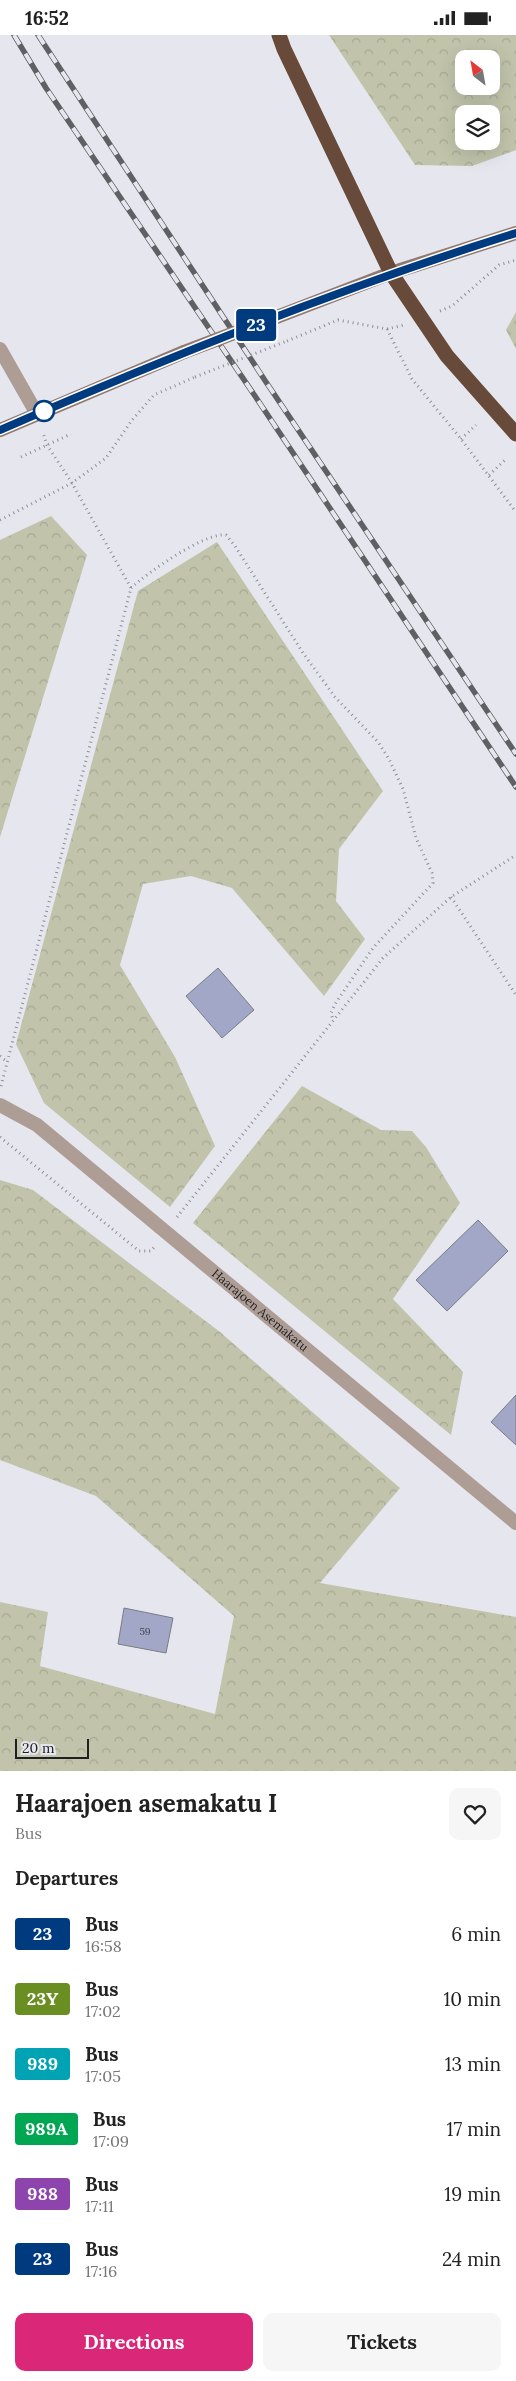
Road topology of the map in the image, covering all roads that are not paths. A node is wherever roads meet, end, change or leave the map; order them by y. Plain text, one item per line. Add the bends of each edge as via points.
1 (280, 35) edge
2 (516, 233) edge
3 (391, 273) junction
4 (0, 349) edge
5 (37, 414) junction
6 (0, 430) edge
7 (516, 434) edge
8 (0, 1105) edge
9 (516, 1523) edge

1 - 3 highway
2 - 3 main road
3 - 5 main road, bridge via 184,352
3 - 7 highway via 447,357
4 - 5 street
5 - 6 main road
8 - 9 street, Haarajoen Asemakatu via 37,1125

